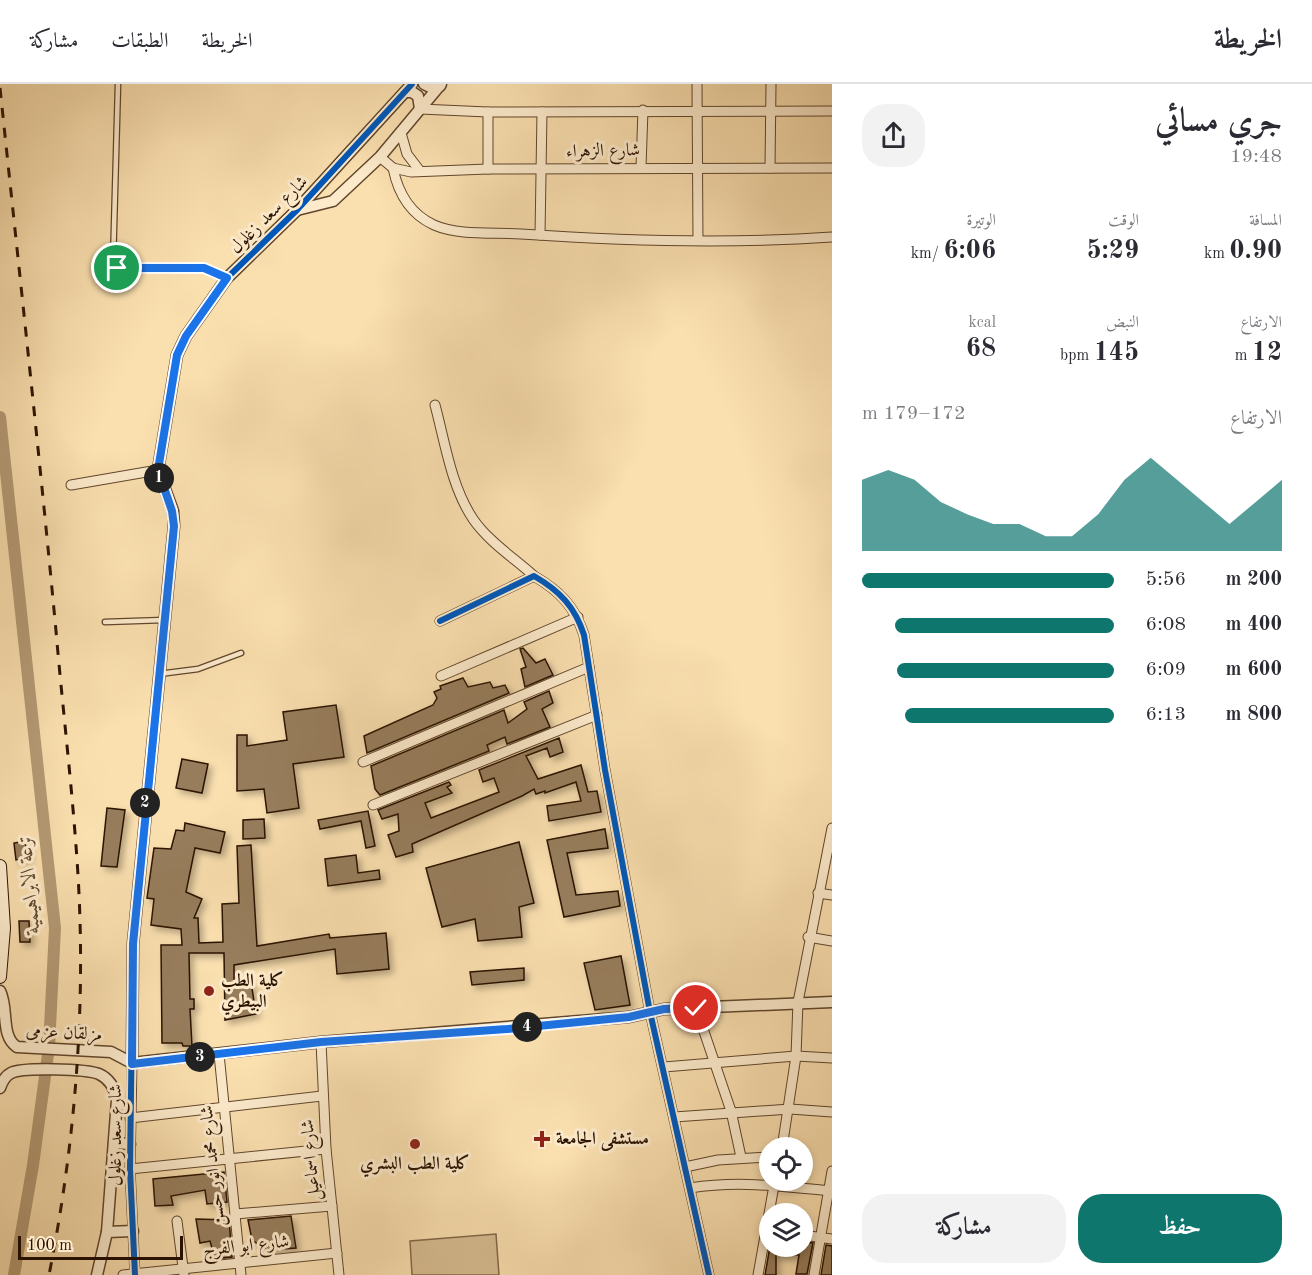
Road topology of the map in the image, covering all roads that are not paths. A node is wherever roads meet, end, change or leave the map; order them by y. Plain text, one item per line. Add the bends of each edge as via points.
1 (118, 84) edge
2 (424, 84) edge
3 (697, 84) edge
4 (771, 84) edge
5 (441, 85) edge
6 (408, 88) edge
7 (420, 109) junction
8 (697, 110) junction
9 (644, 111) junction
10 (771, 111) junction
11 (832, 111) edge
12 (488, 112) junction
13 (542, 112) junction
14 (401, 133) junction
15 (380, 157) junction
16 (641, 167) junction
17 (697, 167) junction
18 (393, 168) junction
19 (541, 168) junction
20 (770, 168) junction
21 (832, 168) edge
22 (488, 169) junction
23 (420, 171) junction
24 (297, 210) junction
25 (540, 235) junction
26 (832, 237) edge
27 (698, 240) junction
28 (227, 278) junction
29 (435, 405) dead end
30 (158, 470) junction
31 (71, 485) dead end
32 (534, 576) junction
33 (578, 616) junction
34 (164, 620) junction
35 (440, 621) dead end
36 (105, 622) dead end
37 (241, 653) dead end
38 (589, 667) junction
39 (159, 674) junction
40 (441, 676) dead end
41 (597, 715) junction
42 (363, 762) dead end
43 (373, 805) dead end
44 (832, 828) edge
45 (830, 847) edge
46 (0, 866) edge
47 (818, 893) junction
48 (832, 895) edge
49 (808, 937) junction
50 (832, 941) edge
51 (0, 976) edge
52 (0, 991) edge
53 (798, 1002) junction
54 (832, 1002) edge
55 (696, 1008) junction
56 (650, 1012) junction
57 (321, 1042) junction
58 (219, 1054) junction
59 (796, 1056) junction
60 (832, 1058) edge
61 (715, 1062) junction
62 (132, 1064) junction
63 (664, 1067) junction
64 (0, 1088) edge
65 (322, 1096) junction
66 (223, 1107) junction
67 (789, 1109) junction
68 (731, 1111) junction
69 (832, 1112) edge
70 (674, 1117) junction
71 (130, 1118) junction
72 (784, 1137) edge
73 (114, 1143) junction
74 (130, 1144) junction
75 (326, 1149) junction
76 (741, 1157) junction
77 (759, 1157) edge
78 (229, 1159) junction
79 (686, 1167) junction
80 (130, 1169) junction
81 (832, 1172) edge
82 (759, 1182) edge
83 (690, 1188) junction
84 (813, 1188) edge
85 (830, 1191) edge
86 (332, 1206) junction
87 (235, 1214) junction
88 (177, 1221) dead end
89 (106, 1232) junction
90 (133, 1232) junction
91 (813, 1236) edge
92 (821, 1237) junction
93 (832, 1239) edge
94 (337, 1253) junction
95 (762, 1257) edge
96 (240, 1263) junction
97 (184, 1272) edge
98 (135, 1274) edge
99 (97, 1275) edge
100 (123, 1275) edge
101 (241, 1275) edge
102 (339, 1275) edge
103 (709, 1275) edge
104 (758, 1275) edge
105 (814, 1275) edge

1 - 28 lane via 113,264 117,268 204,268
2 - 5 street via 432,88
3 - 8 street
4 - 10 street
5 - 7 street, شارع سعد زغلول
6 - 7 street via 418,96
6 - 24 street, شارع سعد زغلول
7 - 12 street
7 - 14 street, شارع سعد زغلول
8 - 9 street
8 - 10 street
8 - 17 street
9 - 13 street
9 - 16 street
10 - 11 street
10 - 20 street
12 - 13 street
12 - 22 street
13 - 19 street
14 - 15 street, شارع سعد زغلول
14 - 23 street via 408,154
15 - 18 street
15 - 24 street, شارع سعد زغلول via 333,201
16 - 17 street, شارع الزهراء
16 - 19 street, شارع الزهراء
17 - 20 street, شارع الزهراء
17 - 27 street
18 - 23 street, شارع الزهراء
18 - 25 street via 396,183 411,209 436,225 450,230
19 - 22 street, شارع الزهراء
19 - 25 street
20 - 21 street, شارع الزهراء
22 - 23 street, شارع الزهراء
24 - 28 street, شارع سعد زغلول
25 - 27 street
26 - 27 street
28 - 30 street, شارع سعد زغلول via 177,355
29 - 32 street via 466,507 482,530
30 - 31 street
30 - 34 street, شارع سعد زغلول via 174,526
32 - 33 street via 569,603
32 - 35 street
33 - 38 street
33 - 40 street
34 - 36 lane
34 - 39 street, شارع سعد زغلول
37 - 39 lane via 198,669
38 - 41 street
38 - 42 street
39 - 62 street, شارع سعد زغلول via 133,944
41 - 43 street
41 - 56 street
44 - 45 street
45 - 47 street
46 - 51 main road via 4,928
47 - 48 street
47 - 49 street
49 - 50 street
49 - 53 street
52 - 62 street, مزلقان عزمى via 6,1034 17,1047 111,1052
53 - 54 street
53 - 55 street
53 - 59 street
55 - 56 street
55 - 61 street
56 - 57 street via 507,1029
56 - 63 street
57 - 58 street
57 - 65 street, شارع اسماعيل
58 - 62 street
58 - 66 street, شارع محمد انور حسن
59 - 60 street
59 - 61 street
59 - 67 street
61 - 63 street
61 - 68 street
62 - 71 street, شارع سعد زغلول
63 - 70 street
64 - 73 street, مزلقان عزمى via 11,1073 24,1070 98,1074 115,1091
65 - 66 street
65 - 75 street, شارع اسماعيل
66 - 71 street
66 - 78 street, شارع محمد انور حسن
67 - 68 street
67 - 69 street
67 - 72 street
68 - 70 street
68 - 76 street
70 - 79 street
71 - 74 street, شارع سعد زغلول
73 - 74 street
73 - 89 street, مزلقان عزمى
74 - 80 street, شارع سعد زغلول
75 - 78 street
75 - 86 street, شارع اسماعيل
76 - 77 street
76 - 79 street
78 - 80 street
78 - 87 street, شارع محمد انور حسن
79 - 83 street
80 - 90 street, شارع سعد زغلول
81 - 85 street
82 - 83 street
83 - 103 street
84 - 85 street
85 - 92 street
86 - 87 street
86 - 94 street, شارع اسماعيل
87 - 96 street, شارع محمد انور حسن
88 - 97 street
89 - 90 street
89 - 99 street, مزلقان عزمى
90 - 98 street, شارع سعد زغلول
91 - 92 street
92 - 93 street
92 - 105 street
94 - 96 street, شارع ابو الفرج
94 - 102 street, شارع اسماعيل
95 - 104 street
96 - 97 street, شارع ابو الفرج
96 - 101 street, شارع محمد انور حسن
97 - 98 street, شارع ابو الفرج
98 - 100 street, شارع ابو الفرج

